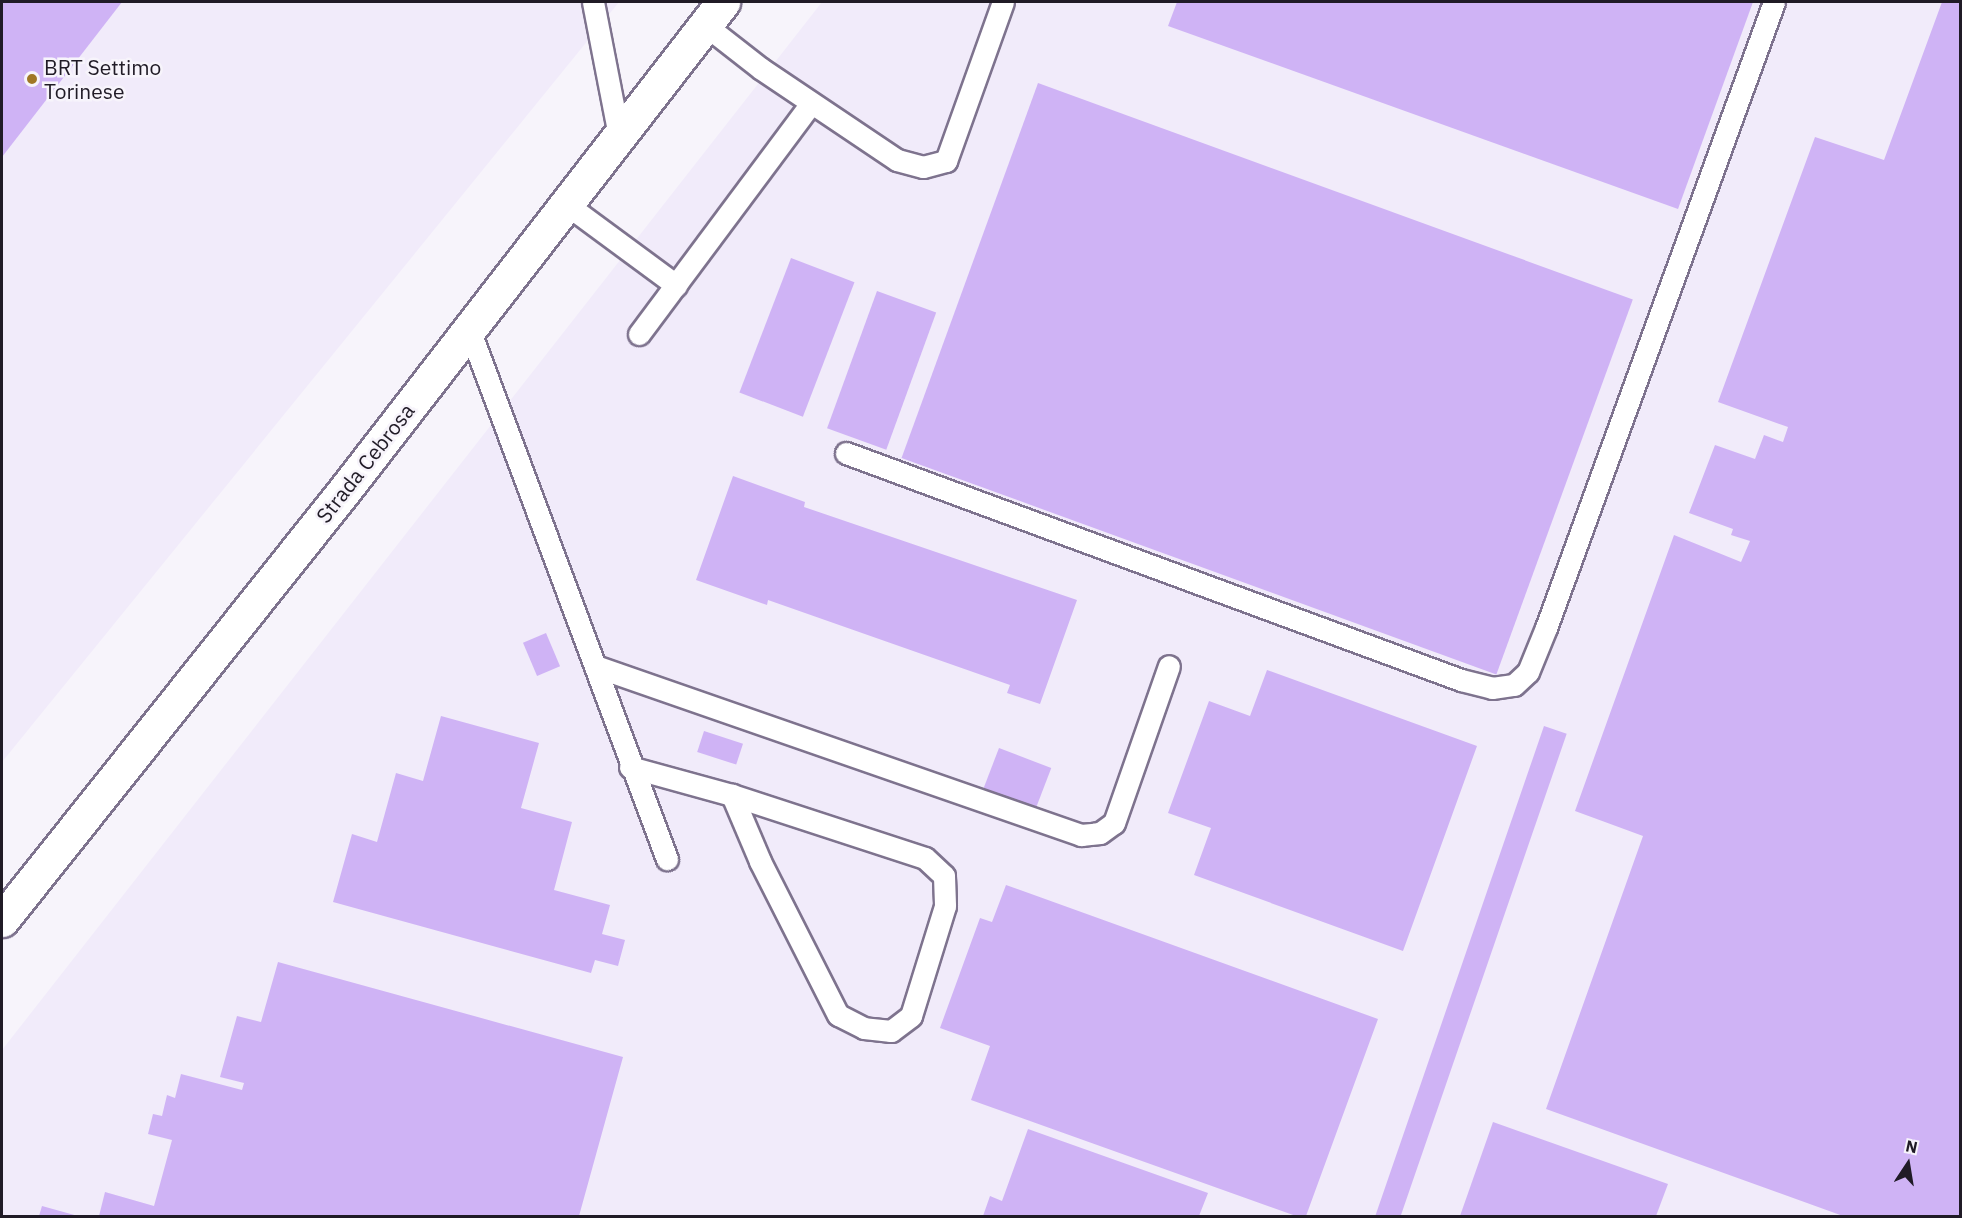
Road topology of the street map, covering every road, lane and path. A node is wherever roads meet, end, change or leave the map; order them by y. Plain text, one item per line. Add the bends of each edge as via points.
1 (593, 2) edge
2 (1003, 2) edge
3 (1774, 2) edge
4 (714, 13) edge
5 (811, 103) junction
6 (619, 136) junction
7 (566, 204) junction
8 (676, 285) junction
9 (469, 329) junction
10 (639, 334) dead end
11 (846, 453) dead end
12 (595, 666) junction
13 (1168, 666) dead end
14 (630, 767) junction
15 (732, 795) junction
16 (667, 859) dead end
17 (2, 920) edge

1 - 6 lane
2 - 5 lane via 946,161 923,167 897,160
3 - 11 lane via 1546,628 1528,672 1514,685 1492,688 1461,680
4 - 5 lane
4 - 6 main road, Strada Cebrosa
5 - 8 lane
6 - 7 main road, Strada Cebrosa
7 - 8 lane
7 - 9 main road, Strada Cebrosa
8 - 10 lane
9 - 12 lane
9 - 17 main road, Strada Cebrosa
12 - 13 lane via 1081,835 1100,833 1114,823
12 - 14 lane
14 - 15 lane
14 - 16 lane
15 - 15 lane via 925,858 944,876 945,906 911,1016 891,1031 864,1028 838,1015 760,861

